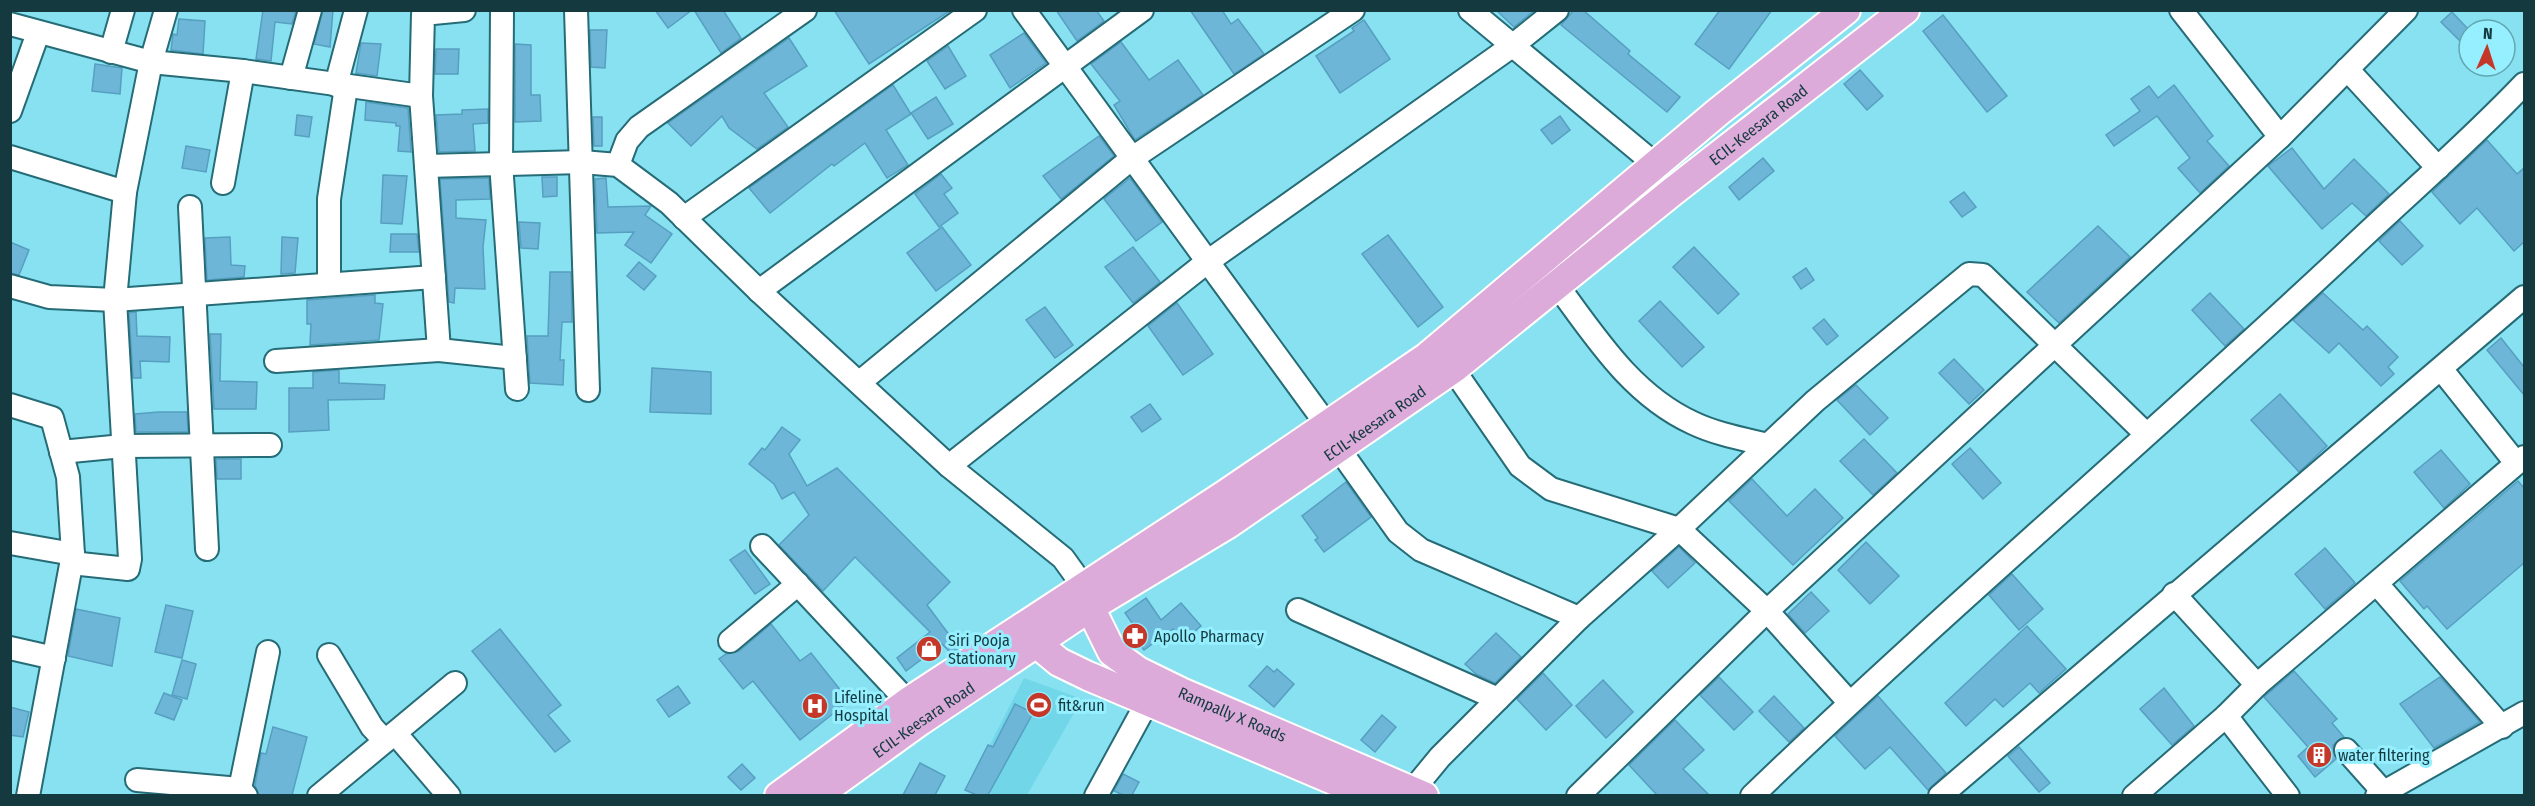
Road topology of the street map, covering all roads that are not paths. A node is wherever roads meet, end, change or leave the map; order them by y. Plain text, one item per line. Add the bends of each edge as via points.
1 (123, 10) edge
2 (166, 10) edge
3 (310, 10) edge
4 (356, 10) edge
5 (464, 10) edge
6 (502, 10) edge
7 (576, 10) edge
8 (805, 10) edge
9 (975, 10) edge
10 (1024, 10) edge
11 (1142, 10) edge
12 (1353, 10) edge
13 (1470, 10) edge
14 (1557, 10) edge
15 (1846, 10) edge
16 (1905, 10) edge
17 (2181, 10) edge
18 (2406, 10) edge
19 (423, 12) edge
20 (10, 24) edge
21 (39, 33) junction
22 (1512, 46) junction
23 (111, 52) junction
24 (151, 62) junction
25 (1065, 67) junction
26 (2348, 69) junction
27 (243, 71) junction
28 (291, 78) junction
29 (2524, 84) edge
30 (341, 86) junction
31 (421, 96) junction
32 (10, 111) edge
33 (2280, 136) junction
34 (10, 156) edge
35 (1131, 159) junction
36 (582, 162) junction
37 (501, 163) junction
38 (618, 165) junction
39 (1656, 165) junction
40 (426, 166) junction
41 (2438, 168) junction
42 (223, 183) dead end
43 (125, 192) junction
44 (190, 207) dead end
45 (684, 218) junction
46 (1207, 262) junction
47 (434, 277) junction
48 (329, 284) junction
49 (1557, 285) junction
50 (10, 286) edge
51 (759, 291) junction
52 (192, 295) junction
53 (2524, 297) edge
54 (115, 300) junction
55 (2057, 345) junction
56 (439, 350) junction
57 (515, 358) junction
58 (276, 361) dead end
59 (1453, 369) junction
60 (2442, 370) junction
61 (860, 382) junction
62 (517, 389) dead end
63 (588, 390) dead end
64 (10, 405) edge
65 (2146, 434) junction
66 (1333, 437) junction
67 (270, 445) dead end
68 (1768, 445) junction
69 (123, 446) junction
70 (201, 447) junction
71 (61, 452) junction
72 (2520, 460) edge
73 (949, 466) junction
74 (1679, 529) junction
75 (10, 543) edge
76 (762, 546) dead end
77 (207, 549) dead end
78 (72, 559) junction
79 (798, 584) junction
80 (2377, 584) junction
81 (2174, 594) junction
82 (1085, 597) junction
83 (1298, 610) dead end
84 (1767, 611) junction
85 (1579, 618) junction
86 (1028, 637) junction
87 (730, 641) dead end
88 (10, 648) edge
89 (268, 652) dead end
90 (329, 655) dead end
91 (54, 658) junction
92 (454, 683) dead end
93 (2257, 685) junction
94 (1153, 691) junction
95 (1498, 699) junction
96 (908, 702) junction
97 (1849, 702) junction
98 (2524, 713) edge
99 (2226, 716) junction
100 (2502, 727) junction
101 (390, 737) junction
102 (2346, 750) dead end
103 (137, 780) dead end
104 (1330, 787) edge
105 (243, 792) edge
106 (1418, 793) edge
107 (2382, 794) edge
108 (28, 795) edge
109 (319, 795) edge
110 (449, 795) edge
111 (779, 795) edge
112 (816, 795) edge
113 (1096, 795) edge
114 (1371, 795) edge
115 (1578, 795) edge
116 (1752, 795) edge
117 (1940, 795) edge
118 (2133, 795) edge
119 (2288, 795) edge

1 - 23 street
2 - 24 street
3 - 28 street
4 - 30 street
5 - 19 street
6 - 37 street
7 - 36 street
8 - 38 street via 639,127 627,141
9 - 45 street
10 - 25 street
11 - 25 street
12 - 35 street
13 - 22 street
14 - 22 street
15 - 39 main road, ECIL-Keesara Road
16 - 49 main road, ECIL-Keesara Road
17 - 33 street
18 - 26 street
19 - 31 street
20 - 21 street
21 - 23 street
21 - 32 street
22 - 39 street
22 - 46 street
23 - 24 street
24 - 27 street
24 - 43 street
25 - 35 street
25 - 51 street
26 - 33 street
26 - 41 street
27 - 28 street
27 - 42 street
28 - 30 street
29 - 41 street
30 - 31 street
30 - 48 street via 329,199
31 - 40 street
33 - 55 street
34 - 43 street
35 - 46 street
35 - 61 street
36 - 37 street
36 - 38 street
36 - 63 street
37 - 40 street
37 - 57 street
38 - 45 street
39 - 66 main road, ECIL-Keesara Road
40 - 47 street
41 - 65 street via 2211,379
43 - 54 street
44 - 52 street
45 - 51 street
46 - 66 street
46 - 73 street
47 - 48 street
47 - 56 street
48 - 52 street
49 - 59 main road, ECIL-Keesara Road
49 - 68 street via 1612,362 1646,393 1695,424
50 - 54 street via 49,297
51 - 61 street
52 - 54 street
52 - 70 street
53 - 60 street
54 - 69 street
55 - 65 street
55 - 68 street via 1983,275 1969,274 1815,401
55 - 84 street
56 - 57 street
56 - 58 street
57 - 62 street
59 - 66 main road, ECIL-Keesara Road
59 - 74 street via 1520,466 1551,489
60 - 72 street
60 - 81 street
61 - 73 street
64 - 71 street via 52,418
65 - 97 street
66 - 82 main road, ECIL-Keesara Road via 1228,524
66 - 85 street via 1398,532 1421,550
67 - 70 street
68 - 74 street
69 - 70 street
69 - 71 street
69 - 78 street via 128,568
70 - 77 street
71 - 78 street via 68,477
72 - 80 street
73 - 82 street via 1063,558
74 - 84 street
74 - 85 street
75 - 78 street
76 - 79 street
78 - 91 street
79 - 87 street
79 - 96 street
80 - 93 street
80 - 100 street
81 - 93 street
81 - 117 street
82 - 86 main road, ECIL-Keesara Road
82 - 94 main road, Rampally X Roads via 1112,652 1138,671
83 - 95 street
84 - 97 street
84 - 115 street
85 - 95 street
86 - 94 main road, Rampally X Roads via 1059,662
86 - 96 main road, ECIL-Keesara Road
86 - 112 main road, ECIL-Keesara Road
88 - 91 street
89 - 105 street
90 - 101 street via 372,727
91 - 108 street
92 - 101 street
93 - 99 street
94 - 104 main road, Rampally X Roads
94 - 106 main road, Rampally X Roads
94 - 113 street
95 - 106 street via 1440,757
96 - 111 main road, ECIL-Keesara Road
97 - 116 street
98 - 100 street
99 - 118 street
99 - 119 street
100 - 107 street
101 - 109 street
101 - 110 street
102 - 107 street
103 - 105 street
104 - 114 main road, Rampally X Roads

